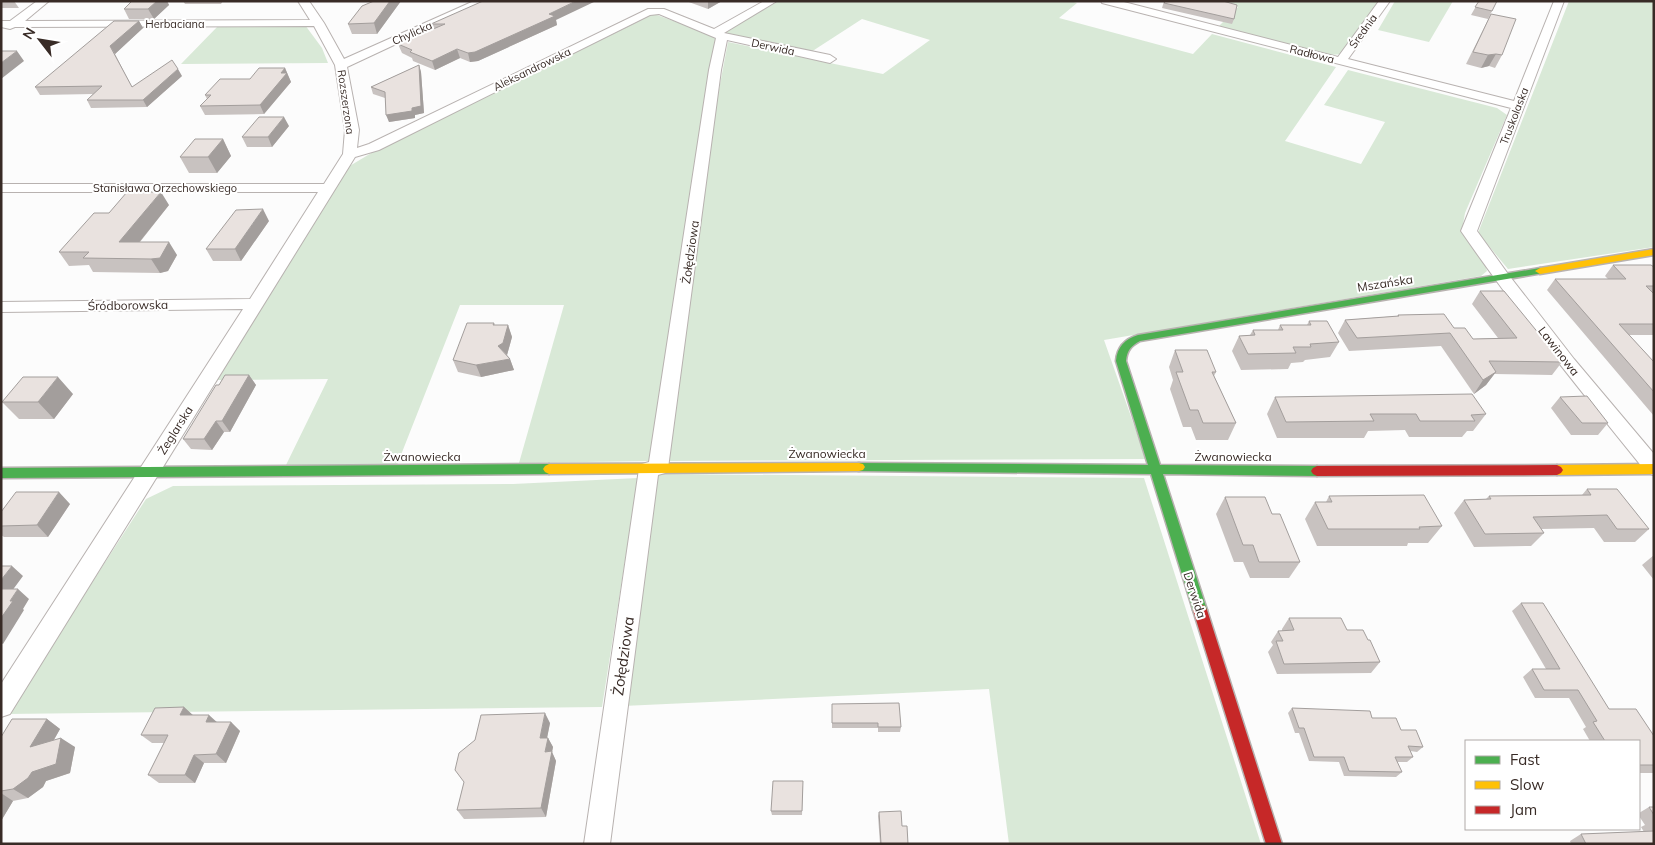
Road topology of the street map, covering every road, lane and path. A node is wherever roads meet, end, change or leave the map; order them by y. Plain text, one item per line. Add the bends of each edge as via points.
1 (44, 1) edge
2 (303, 1) edge
3 (483, 1) edge
4 (772, 1) edge
5 (1106, 1) edge
6 (1385, 1) edge
7 (1559, 1) edge
8 (318, 23) junction
9 (7, 24) edge
10 (1, 33) edge
11 (719, 34) junction
12 (830, 60) dead end
13 (1342, 61) junction
14 (341, 65) junction
15 (1518, 106) junction
16 (350, 154) junction
17 (1, 188) edge
18 (330, 188) junction
19 (1469, 231) joint
20 (1654, 252) edge
21 (1502, 278) junction
22 (254, 304) junction
23 (1, 307) edge
24 (1124, 347) joint
25 (654, 468) junction
26 (1654, 468) edge
27 (1155, 470) junction
28 (149, 471) junction
29 (1, 473) edge
30 (1, 706) edge
31 (598, 844) edge
32 (1274, 844) edge

1 - 9 street
2 - 8 street, Rozszerzona
3 - 14 street, Chylicka
4 - 11 street
5 - 13 street, Radłowa
6 - 13 street, Średnia
7 - 15 street, Truskolaska
8 - 9 street, Herbaciana
8 - 14 street, Rozszerzona
9 - 10 street
11 - 12 street, Derwida
11 - 16 street, Aleksandrowska via 664,12 648,12 374,147
11 - 25 street, Żołędziowa via 680,323
13 - 15 street, Radłowa
14 - 16 street, Rozszerzona via 352,130
15 - 19 street, Truskolaska
16 - 18 street, Żeglarska
17 - 18 street, Stanisława Orzechowskiego
18 - 22 street, Żeglarska
19 - 21 street, Lawinowa
20 - 21 street, Mszańska
21 - 24 street, Mszańska via 1138,338
21 - 26 street, Lawinowa
22 - 23 street, Śródborowska
22 - 28 street, Żeglarska
24 - 27 street, Derwida via 1121,361
25 - 27 street, Żwanowiecka
25 - 28 street, Żwanowiecka
25 - 31 street, Żołędziowa
26 - 27 street, Żwanowiecka
27 - 32 street, Derwida
28 - 29 street, Żwanowiecka
28 - 30 street, Żeglarska

